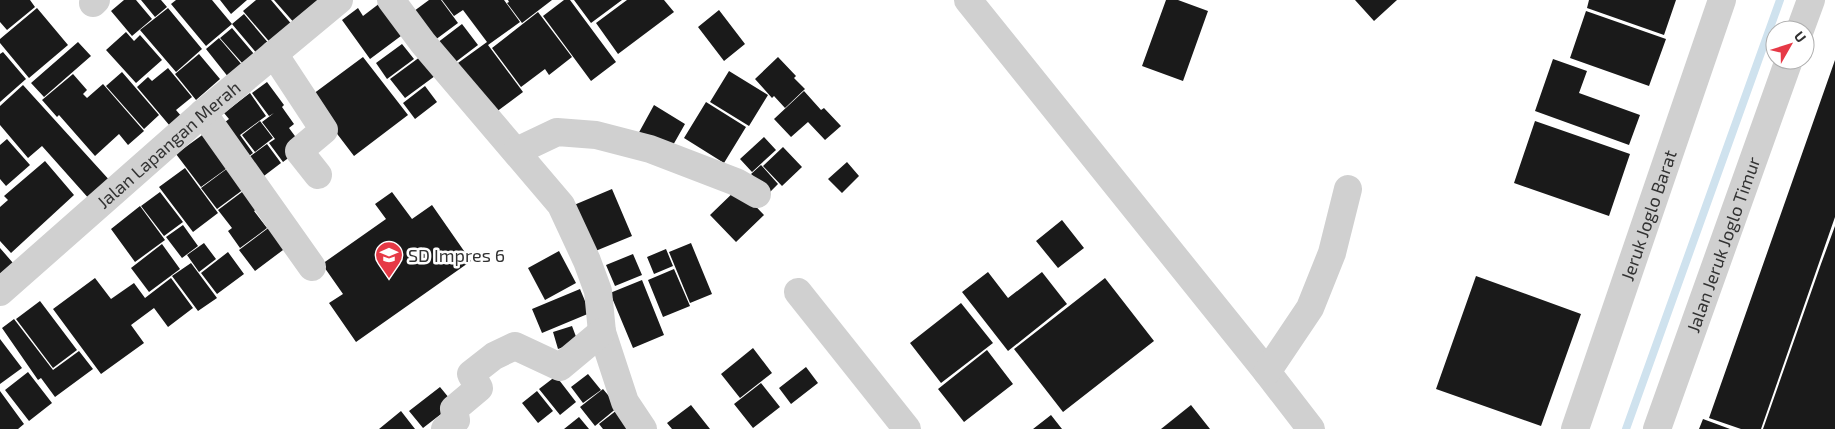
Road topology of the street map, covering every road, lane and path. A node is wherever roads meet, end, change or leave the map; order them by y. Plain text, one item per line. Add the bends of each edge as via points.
1 (339, 0) edge
2 (391, 0) edge
3 (968, 0) edge
4 (1722, 0) edge
5 (1811, 0) edge
6 (1804, 20) edge
7 (274, 54) junction
8 (1785, 70) edge
9 (203, 114) junction
10 (517, 152) junction
11 (318, 175) dead end
12 (1348, 189) dead end
13 (757, 194) dead end
14 (312, 267) dead end
15 (0, 292) edge
16 (798, 292) dead end
17 (602, 332) junction
18 (1267, 372) junction
19 (445, 429) edge
20 (643, 429) edge
21 (907, 429) edge
22 (1311, 429) edge
23 (1575, 429) edge
24 (1656, 429) edge

1 - 7 street, Jalan Lapangan Merah
2 - 10 street via 423,43
3 - 18 street
4 - 23 street, Jeruk Joglo Barat
5 - 6 street
7 - 9 street, Jalan Lapangan Merah
7 - 11 street via 324,130 299,152
8 - 24 street, Jalan Jeruk Joglo Timur
9 - 14 street
9 - 15 street, Jalan Lapangan Merah
10 - 13 street via 557,132 596,135 650,149 736,182
10 - 17 street via 561,205 588,261 598,291
12 - 18 street via 1332,253 1310,308
16 - 21 street
17 - 19 street via 560,366 515,346 494,356 471,374 479,388 454,409 456,420
17 - 20 street via 625,402
18 - 22 street

